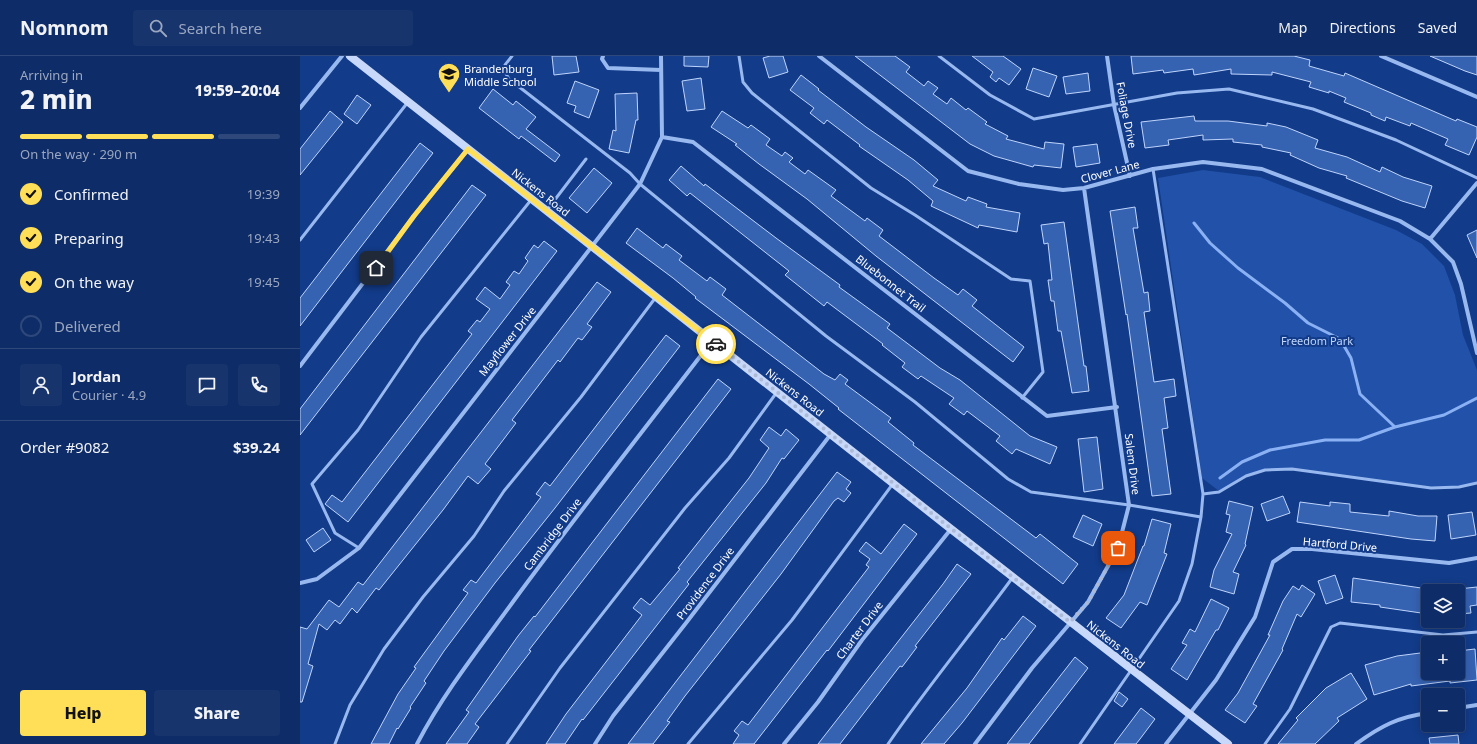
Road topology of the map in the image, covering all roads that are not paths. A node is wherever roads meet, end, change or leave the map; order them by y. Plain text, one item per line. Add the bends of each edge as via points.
1 (342, 56) edge
2 (350, 56) edge
3 (512, 56) edge
4 (603, 56) edge
5 (661, 56) edge
6 (739, 56) edge
7 (819, 56) edge
8 (939, 56) edge
9 (1107, 56) edge
10 (1380, 56) edge
11 (661, 70) junction
12 (1477, 97) edge
13 (408, 102) junction
14 (1114, 105) junction
15 (300, 108) edge
16 (662, 136) junction
17 (468, 149) junction
18 (586, 159) dead end
19 (1153, 169) junction
20 (1130, 176) junction
21 (1477, 178) edge
22 (1477, 183) edge
23 (640, 184) junction
24 (1084, 188) junction
25 (532, 199) junction
26 (547, 210) junction
27 (1430, 239) junction
28 (300, 240) edge
29 (592, 246) junction
30 (656, 297) junction
31 (712, 341) junction
32 (1477, 353) edge
33 (300, 366) edge
34 (777, 392) junction
35 (1022, 398) junction
36 (1117, 407) junction
37 (831, 434) junction
38 (893, 483) junction
39 (1477, 484) edge
40 (1203, 494) junction
41 (1129, 505) junction
42 (1201, 517) junction
43 (951, 529) junction
44 (359, 548) junction
45 (1477, 558) edge
46 (1013, 577) junction
47 (300, 583) edge
48 (1070, 622) junction
49 (1477, 632) edge
50 (1132, 670) junction
51 (1477, 705) edge
52 (1465, 707) edge
53 (1421, 714) edge
54 (1189, 715) junction
55 (335, 744) edge
56 (417, 744) edge
57 (507, 744) edge
58 (595, 744) edge
59 (688, 744) edge
60 (784, 744) edge
61 (888, 744) edge
62 (975, 744) edge
63 (1080, 744) edge
64 (1166, 744) edge
65 (1228, 744) edge
66 (1265, 744) edge
67 (1356, 744) edge

1 - 15 street
2 - 13 street, Nickens Road
3 - 23 lane via 505,65 505,72 510,79 630,173
4 - 11 street via 602,59 608,68
5 - 11 street, Mayflower Drive
6 - 35 lane via 743,82 752,93 871,188 915,214 1011,279 1030,281 1043,372
7 - 24 street, Clover Lane via 968,171 1019,184 1063,190
8 - 14 lane via 990,95 1034,119
9 - 14 street, Foliage Drive
10 - 12 street
11 - 16 street, Mayflower Drive
13 - 17 street, Nickens Road
13 - 28 lane
14 - 20 street, Foliage Drive
14 - 21 lane via 1177,93 1229,89 1313,109 1396,140
16 - 23 street, Mayflower Drive
16 - 35 street, Bluebonnet Trail via 693,142
17 - 25 street, Nickens Road
17 - 33 street
18 - 26 lane
19 - 20 street, Clover Lane
19 - 27 street, Clover Lane via 1203,162 1262,169 1400,221
19 - 40 lane
20 - 24 street, Clover Lane
22 - 27 street
23 - 29 street, Mayflower Drive
23 - 41 lane via 826,336 915,402 1008,479 1032,492
24 - 36 street, Salem Drive
25 - 26 street, Nickens Road
25 - 44 lane via 421,337 358,430 312,484 335,533
26 - 29 street, Nickens Road
27 - 32 street via 1453,262 1461,284
29 - 30 street, Nickens Road
29 - 44 street, Mayflower Drive
30 - 31 street, Nickens Road
30 - 55 lane via 384,650 350,705
31 - 34 street, Nickens Road
31 - 56 street, Cambridge Drive via 570,525 467,665
34 - 37 street, Nickens Road
34 - 57 lane via 729,458 685,508 560,668
35 - 36 street, Bluebonnet Trail via 1047,416
36 - 41 street, Salem Drive
37 - 38 street, Nickens Road
37 - 58 street, Providence Drive via 613,716
38 - 43 street, Nickens Road
38 - 59 lane via 792,620
39 - 40 lane via 1431,488 1292,469 1272,469 1246,476 1219,492
40 - 42 lane
41 - 42 lane
41 - 48 street, Salem Drive via 1118,548 1107,570 1088,602
42 - 50 lane via 1192,564 1179,601
43 - 46 street, Nickens Road
43 - 60 street, Charter Drive via 862,640
44 - 47 street, Mayflower Drive via 317,579
45 - 54 street, Hartford Drive via 1449,563 1292,549 1273,562 1255,617 1216,680
46 - 48 street, Nickens Road
46 - 61 lane via 918,700
48 - 50 street, Nickens Road
48 - 62 street, Salem Drive
49 - 66 lane via 1443,635 1340,623 1331,627 1290,709
50 - 54 street, Nickens Road
50 - 63 lane
51 - 52 street
53 - 67 street via 1380,727
54 - 64 street, Hartford Drive
54 - 65 street, Nickens Road

